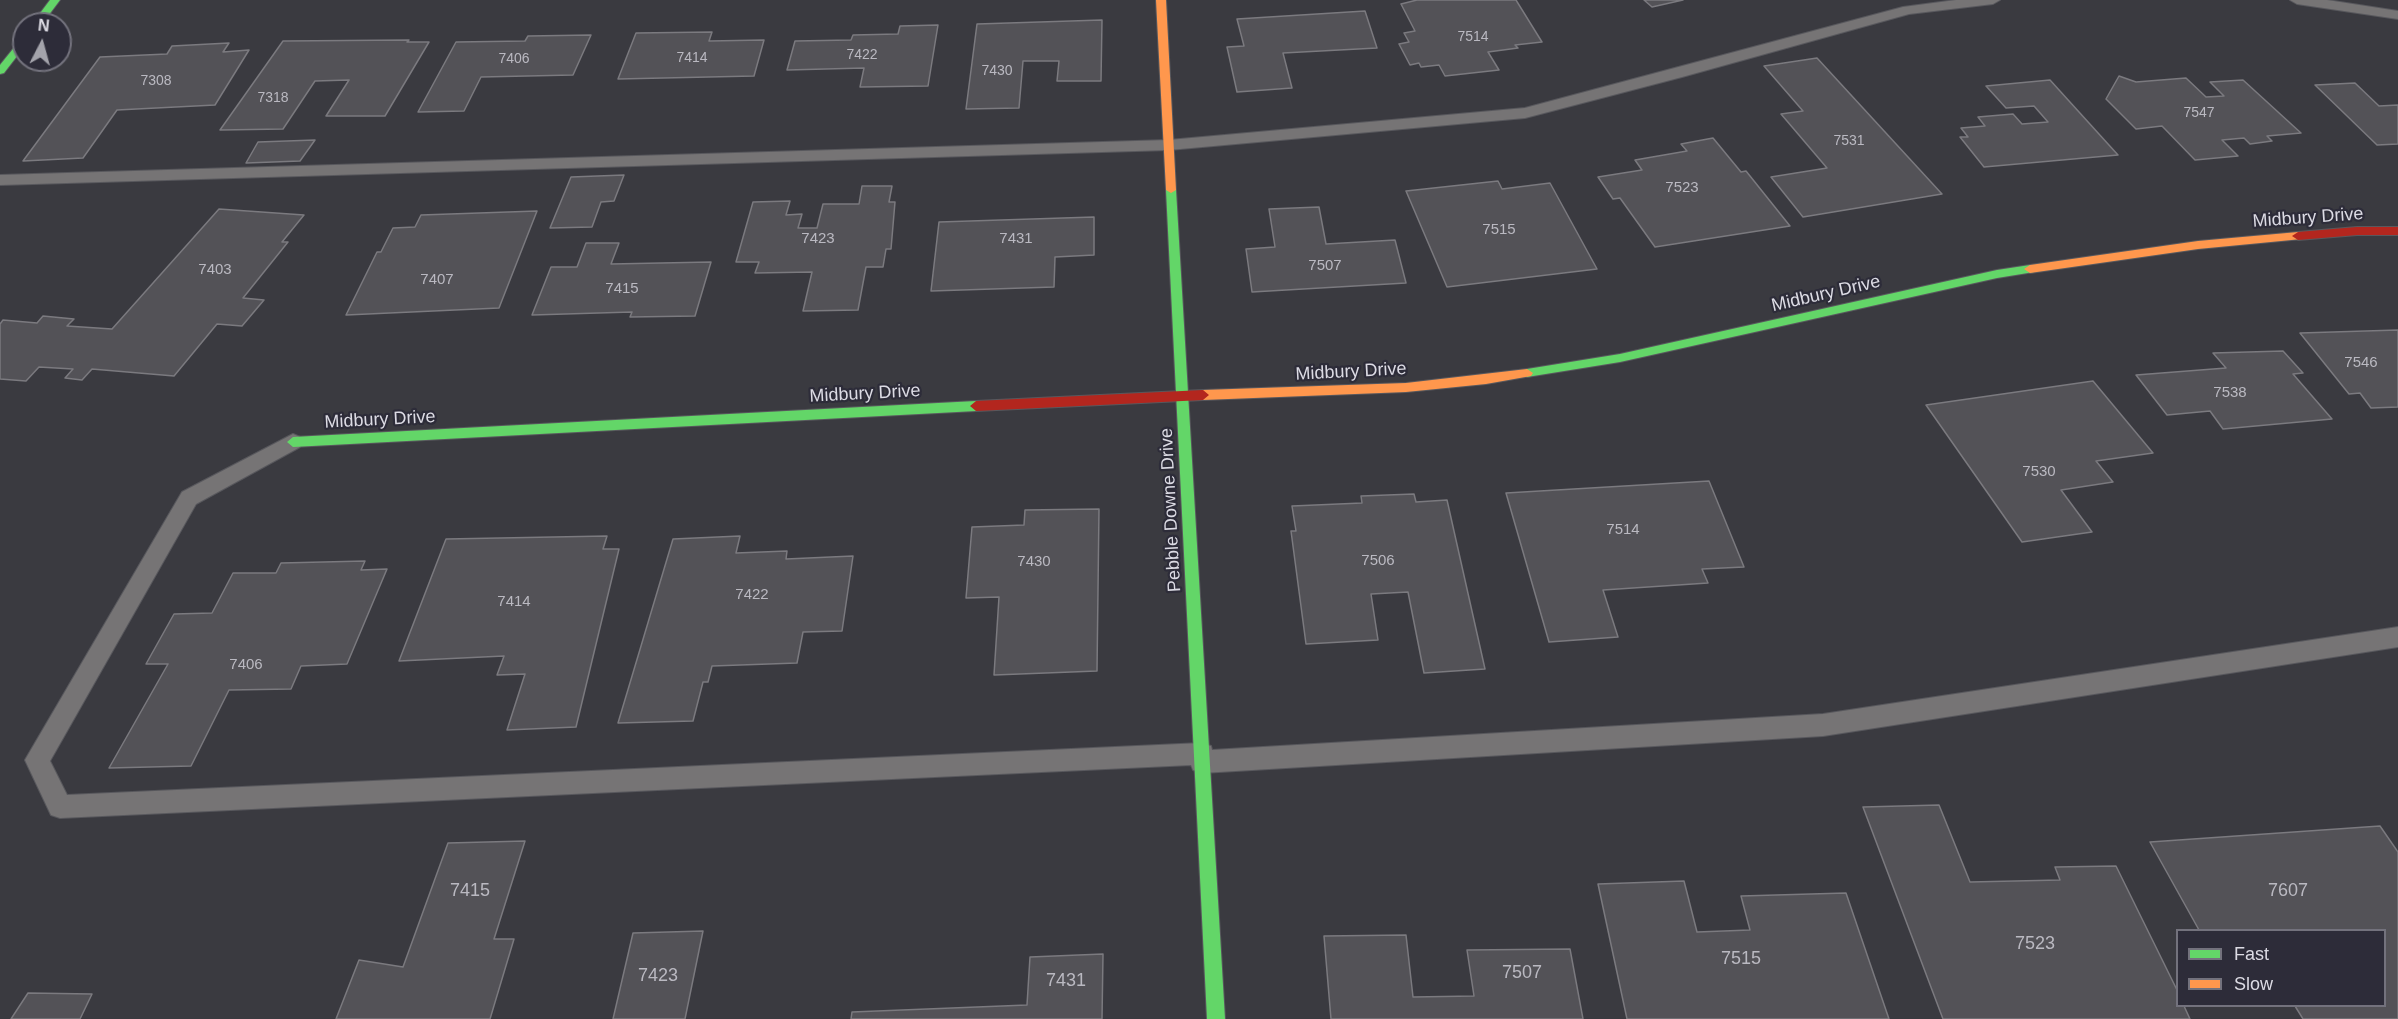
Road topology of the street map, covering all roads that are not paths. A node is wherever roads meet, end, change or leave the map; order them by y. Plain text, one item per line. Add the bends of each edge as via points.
1 (56, 0) edge
2 (1161, 0) edge
3 (1993, 0) edge
4 (2297, 0) edge
5 (46, 12) edge
6 (2398, 15) edge
7 (12, 56) edge
8 (0, 72) edge
9 (1169, 145) junction
10 (0, 180) edge
11 (2398, 231) edge
12 (1183, 395) junction
13 (293, 442) joint
14 (2398, 637) edge
15 (1202, 758) junction
16 (1216, 1019) edge

1 - 5 street
2 - 9 street, Pebble Downe Drive
3 - 9 lane via 1908,10 1525,113
4 - 6 lane
7 - 8 street
9 - 10 lane
9 - 12 street, Pebble Downe Drive
11 - 12 street, Midbury Drive via 2198,245 1997,274 1620,358 1485,380 1373,391
12 - 13 street, Midbury Drive
12 - 15 street, Pebble Downe Drive
13 - 15 lane via 189,498 37,760 60,807
14 - 15 lane via 1823,725
15 - 16 street, Pebble Downe Drive

